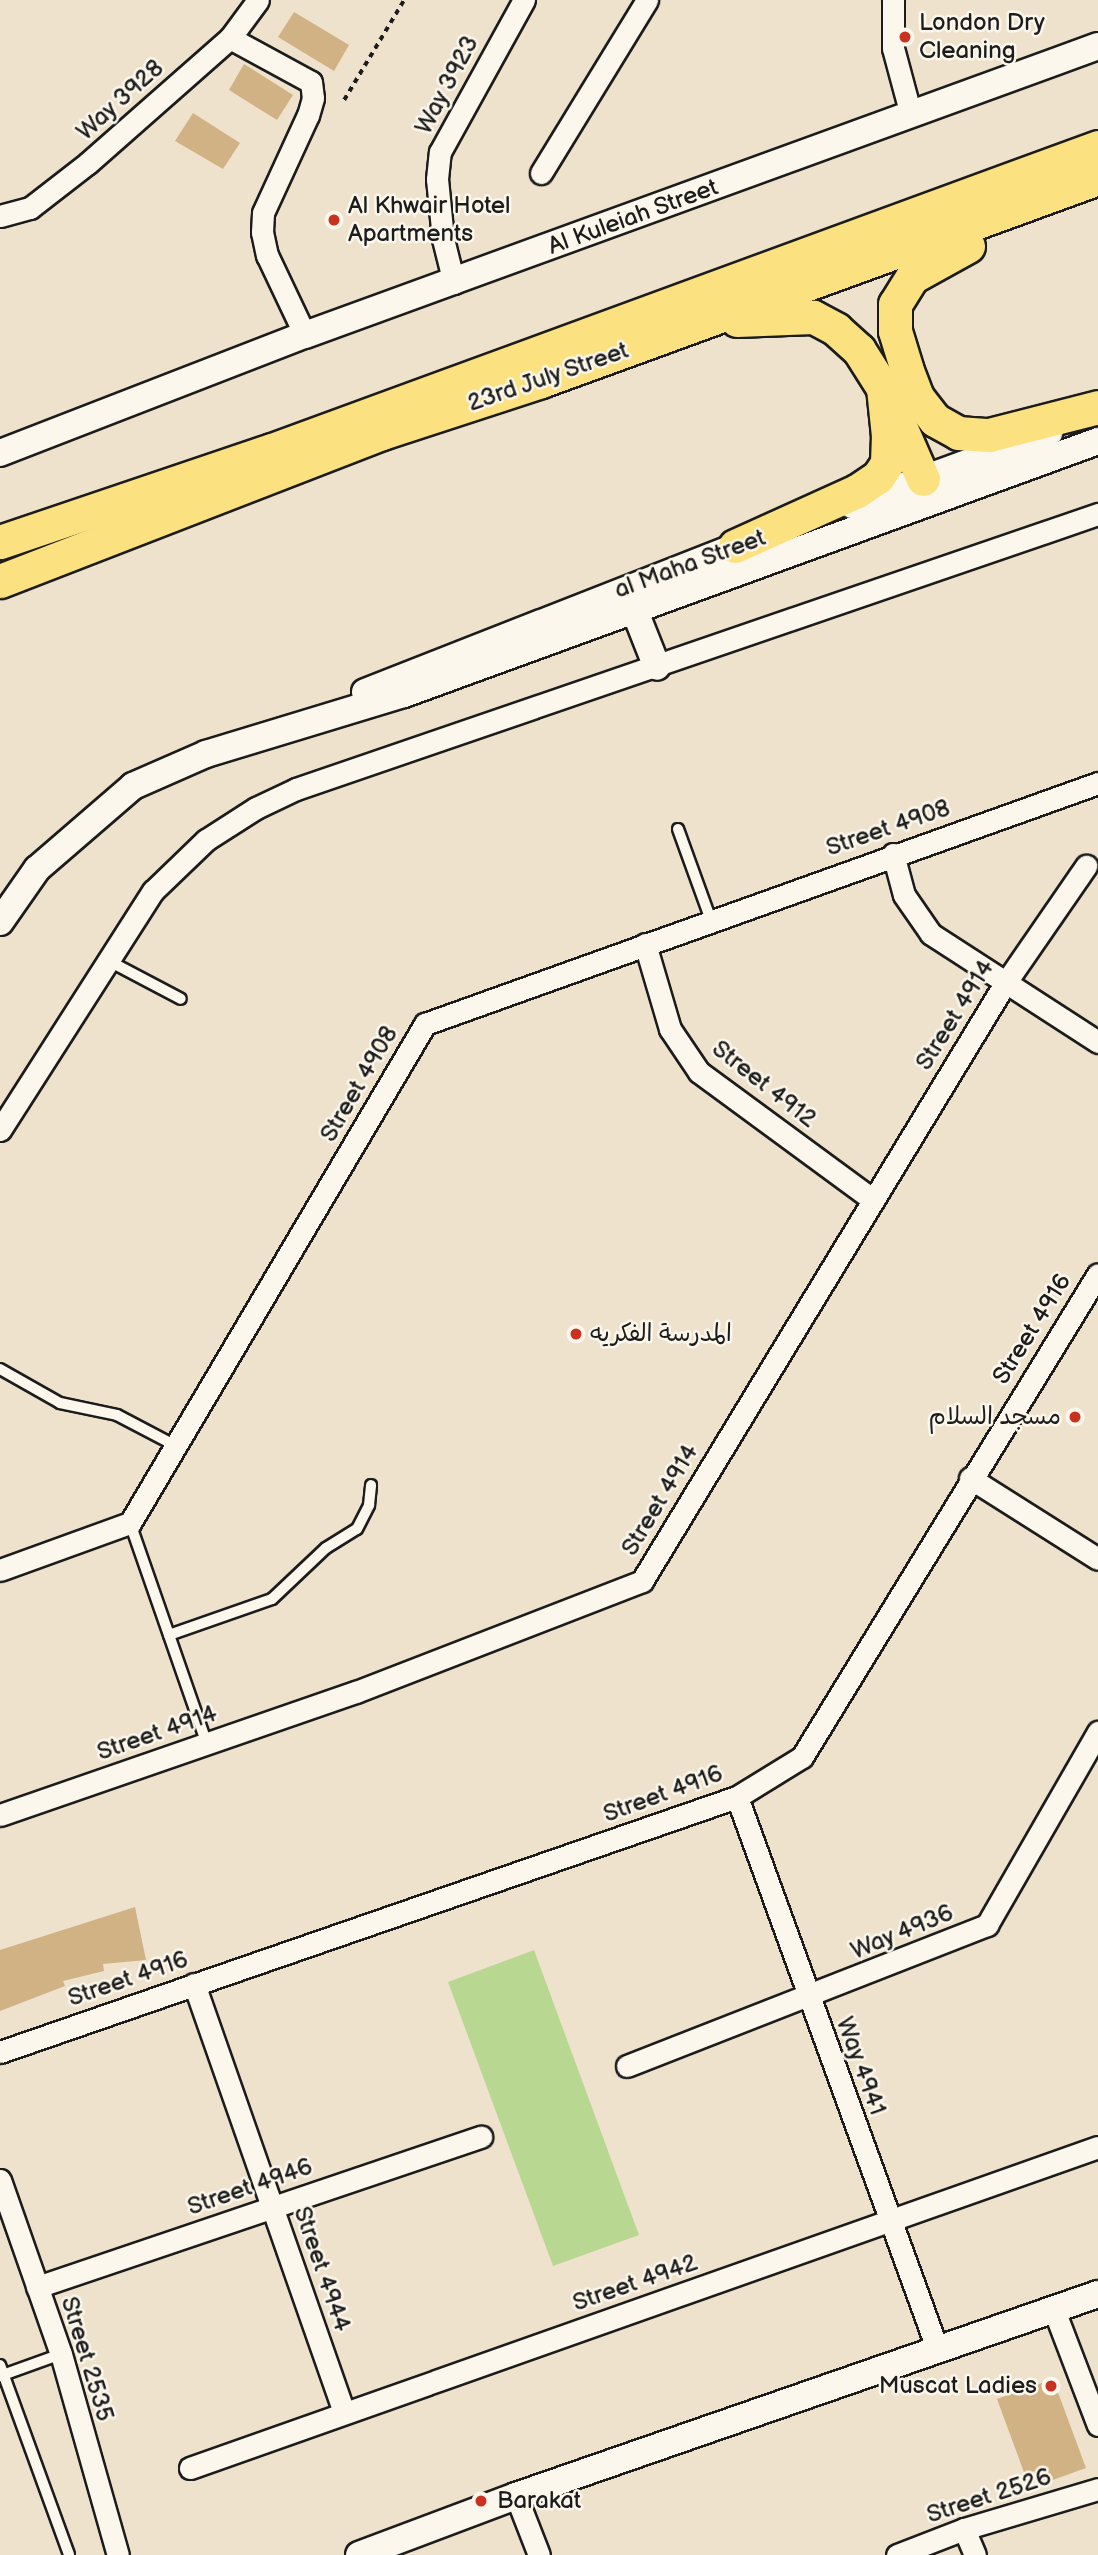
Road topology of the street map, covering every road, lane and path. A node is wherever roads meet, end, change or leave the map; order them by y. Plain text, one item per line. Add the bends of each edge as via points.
1 (258, 0) edge
2 (404, 0) edge
3 (524, 0) edge
4 (647, 0) edge
5 (893, 0) edge
6 (230, 37) junction
7 (1098, 46) edge
8 (344, 100) dead end
9 (911, 116) junction
10 (1098, 147) edge
11 (541, 173) dead end
12 (1098, 178) edge
13 (1098, 187) edge
14 (0, 216) edge
15 (454, 283) junction
16 (703, 322) junction
17 (305, 335) junction
18 (883, 388) junction
19 (917, 397) junction
20 (1098, 407) edge
21 (1098, 415) edge
22 (51, 432) junction
23 (0, 441) edge
24 (1098, 441) edge
25 (0, 453) edge
26 (923, 479) junction
27 (957, 491) junction
28 (126, 497) junction
29 (1098, 514) edge
30 (0, 520) edge
31 (833, 537) junction
32 (0, 542) edge
33 (735, 546) junction
34 (0, 581) edge
35 (634, 609) junction
36 (657, 667) junction
37 (288, 728) junction
38 (1098, 783) edge
39 (678, 829) dead end
40 (893, 854) junction
41 (1086, 866) dead end
42 (711, 920) junction
43 (0, 922) edge
44 (645, 944) junction
45 (109, 961) junction
46 (1004, 985) junction
47 (181, 999) dead end
48 (1098, 1042) edge
49 (0, 1130) edge
50 (872, 1199) junction
51 (1098, 1274) edge
52 (0, 1369) edge
53 (176, 1446) junction
54 (970, 1478) junction
55 (371, 1485) dead end
56 (130, 1523) junction
57 (1098, 1559) edge
58 (0, 1570) edge
59 (169, 1635) junction
60 (1098, 1732) edge
61 (207, 1744) junction
62 (737, 1797) junction
63 (0, 1815) edge
64 (194, 1984) junction
65 (808, 1999) junction
66 (0, 2052) edge
67 (627, 2066) dead end
68 (481, 2137) dead end
69 (1098, 2147) edge
70 (0, 2180) edge
71 (273, 2207) junction
72 (890, 2220) junction
73 (37, 2287) junction
74 (1098, 2294) edge
75 (1054, 2310) junction
76 (938, 2351) junction
77 (61, 2354) junction
78 (1, 2372) edge
79 (344, 2413) junction
80 (1098, 2425) edge
81 (190, 2468) dead end
82 (1098, 2489) edge
83 (516, 2496) junction
84 (964, 2529) junction
85 (69, 2555) edge
86 (118, 2555) edge
87 (359, 2555) edge
88 (539, 2555) edge
89 (897, 2555) edge
90 (975, 2555) edge

1 - 6 street, Way 3928
2 - 8 path
3 - 15 street, Way 3923 via 440,152 437,179 443,239
4 - 11 street
5 - 9 street via 893,48
6 - 14 street, Way 3928 via 88,163 30,208
6 - 17 street via 311,82 308,116 263,213 262,232 267,255
7 - 9 street, Al Kuleiah Street
9 - 15 street, Al Kuleiah Street
10 - 28 main road, 23rd July Street via 272,450
12 - 16 main road, 23rd July Street
13 - 19 main road via 928,265 912,277 895,304 895,331
15 - 17 street, Al Kuleiah Street
16 - 18 main road via 796,317 825,321 859,350
16 - 34 main road, 23rd July Street via 382,433
17 - 22 street, Al Kuleiah Street
18 - 26 main road
18 - 33 main road via 887,463 878,477
19 - 20 main road via 935,420 958,433 989,435
19 - 26 main road via 929,440 930,461
21 - 26 street, al Maha Street
22 - 23 street, Al Kuleiah Street
22 - 25 street, Al Kuleiah Street
24 - 27 street, al Maha Street
26 - 27 street
26 - 31 street via 904,498
26 - 33 street, al Maha Street
27 - 31 street, al Maha Street
28 - 30 main road
28 - 32 main road, 23rd July Street
29 - 36 street
31 - 35 street, al Maha Street
33 - 37 street, al Maha Street via 399,677
35 - 36 street
35 - 37 street, al Maha Street via 404,694
36 - 45 street via 296,789 256,808 206,840 153,891
37 - 43 street, al Maha Street via 206,754 133,786 37,869
38 - 40 street, Street 4908
39 - 42 lane
40 - 42 street, Street 4908
40 - 46 street via 904,895 920,922 943,945
41 - 46 street, Street 4914
42 - 44 street, Street 4908
44 - 50 street, Street 4912 via 670,1029 699,1072
44 - 53 street, Street 4908 via 425,1024
45 - 47 lane
45 - 49 street
46 - 48 street
46 - 50 street, Street 4914
50 - 61 street, Street 4914 via 642,1581 356,1692
51 - 54 street, Street 4916
52 - 53 lane via 60,1403 117,1415
53 - 56 street, Street 4908
54 - 57 street
54 - 62 street, Street 4916 via 802,1757
55 - 59 lane via 369,1506 357,1529 326,1548 272,1599
56 - 58 street
56 - 59 lane
59 - 61 lane
60 - 65 street, Way 4936 via 988,1925
61 - 63 street, Street 4914
62 - 64 street, Street 4916
62 - 65 street, Way 4941
64 - 66 street, Street 4916
64 - 71 street, Street 4944
65 - 67 street, Way 4936
65 - 72 street, Way 4941
68 - 71 street, Street 4946
69 - 72 street, Street 4942
70 - 73 street, Street 2535
71 - 73 street, Street 4946
71 - 79 street, Street 4944
72 - 76 street, Way 4941
72 - 79 street, Street 4942
73 - 77 street, Street 2535
74 - 75 street
75 - 76 street
75 - 80 street
76 - 83 street
77 - 78 lane
77 - 86 street, Street 2535
78 - 85 lane
79 - 81 street, Street 4942
82 - 84 street, Street 2526
83 - 87 street
83 - 88 street
84 - 89 street, Street 2526
84 - 90 street

